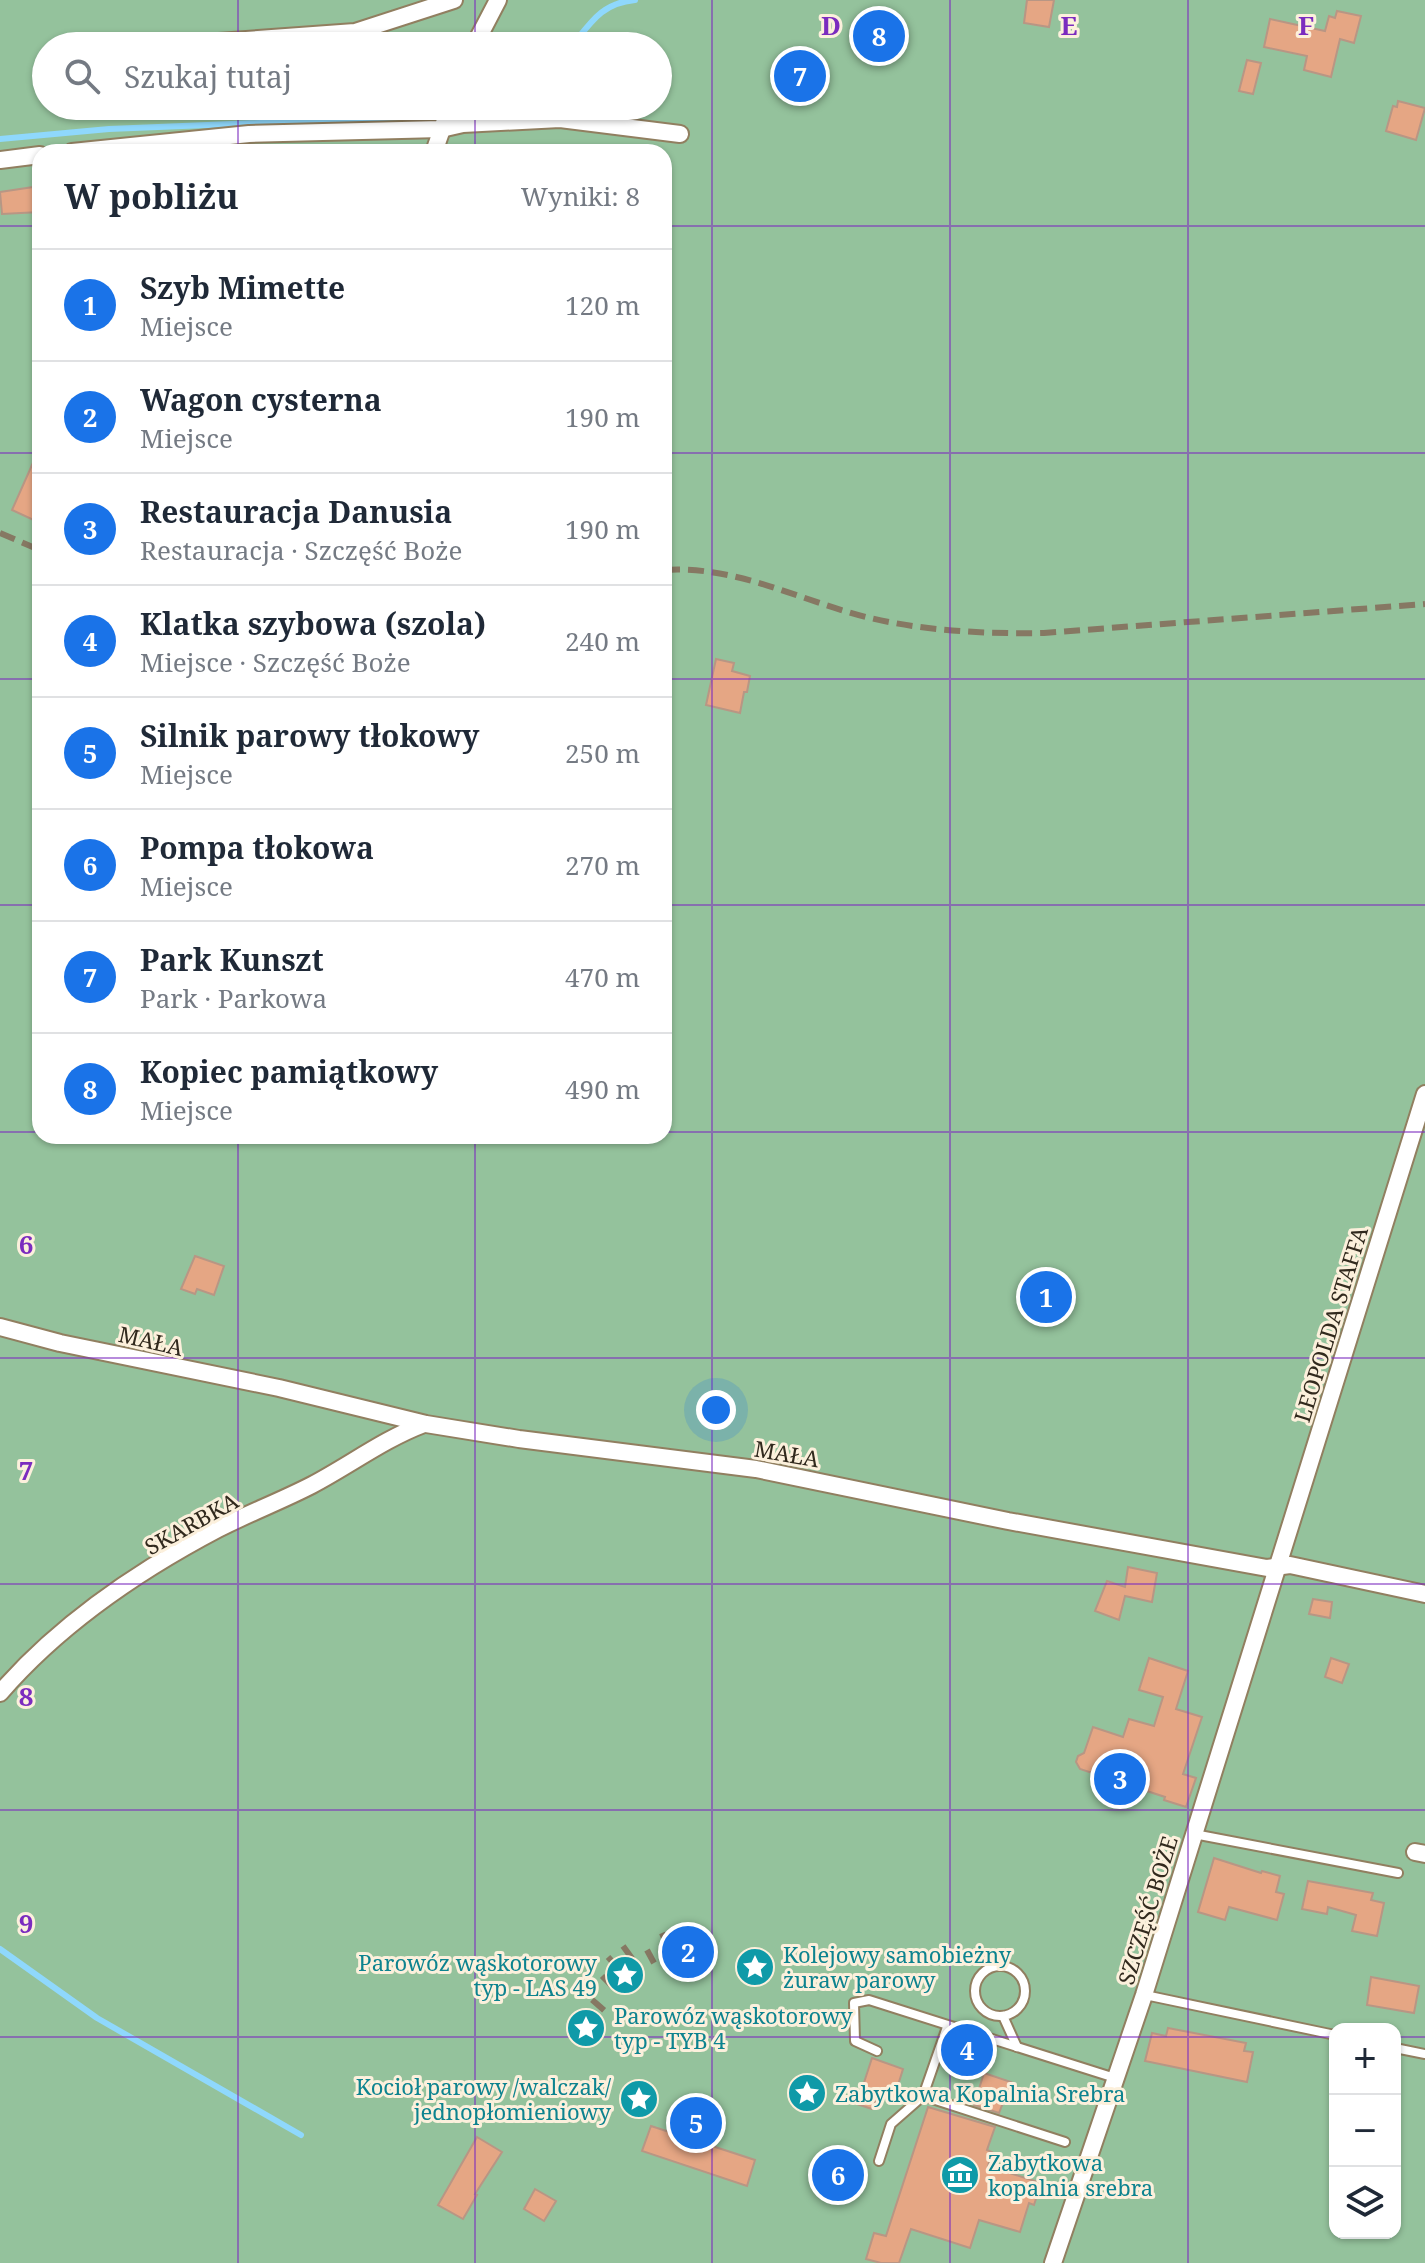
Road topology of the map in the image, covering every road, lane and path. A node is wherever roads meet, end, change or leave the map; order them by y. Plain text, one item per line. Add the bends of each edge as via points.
1 (454, 0) edge
2 (498, 0) edge
3 (355, 32) edge
4 (481, 32) edge
5 (445, 120) edge
6 (541, 120) edge
7 (568, 120) edge
8 (441, 129) junction
9 (680, 134) dead end
10 (151, 144) edge
11 (436, 144) edge
12 (32, 156) edge
13 (0, 160) edge
14 (1425, 1094) edge
15 (0, 1327) edge
16 (426, 1424) junction
17 (1277, 1568) junction
18 (1425, 1594) edge
19 (0, 1693) edge
20 (1194, 1834) junction
21 (1398, 1873) dead end
22 (1144, 1995) junction
23 (1003, 2016) junction
24 (947, 2027) junction
25 (1329, 2034) edge
26 (1017, 2047) junction
27 (1401, 2049) edge
28 (877, 2051) dead end
29 (1425, 2054) edge
30 (1115, 2078) junction
31 (923, 2096) junction
32 (1065, 2142) dead end
33 (879, 2161) dead end
34 (1053, 2263) edge

1 - 3 street
2 - 4 street
5 - 8 street
6 - 8 street
7 - 9 street
8 - 10 street via 249,134
8 - 11 street
12 - 13 street
14 - 17 street, LEOPOLDA STAFFA
15 - 16 street, MAŁA
16 - 17 street, MAŁA via 756,1469 1071,1533
16 - 19 street, SKARBKA via 217,1530 101,1600
17 - 18 street, MAŁA via 1290,1565
17 - 20 street, SZCZĘŚĆ BOŻE
20 - 21 lane
20 - 22 street, SZCZĘŚĆ BOŻE
22 - 25 lane
22 - 30 street, SZCZĘŚĆ BOŻE
23 - 23 lane via 1023,2001 1024,1984 1014,1971 999,1966 984,1972 975,1993 988,2013
23 - 26 lane
24 - 26 lane
24 - 28 lane via 869,2000 854,2003 855,2041
24 - 31 lane
26 - 30 lane
27 - 29 lane
30 - 34 street, SZCZĘŚĆ BOŻE
31 - 32 lane
31 - 33 lane via 891,2124

